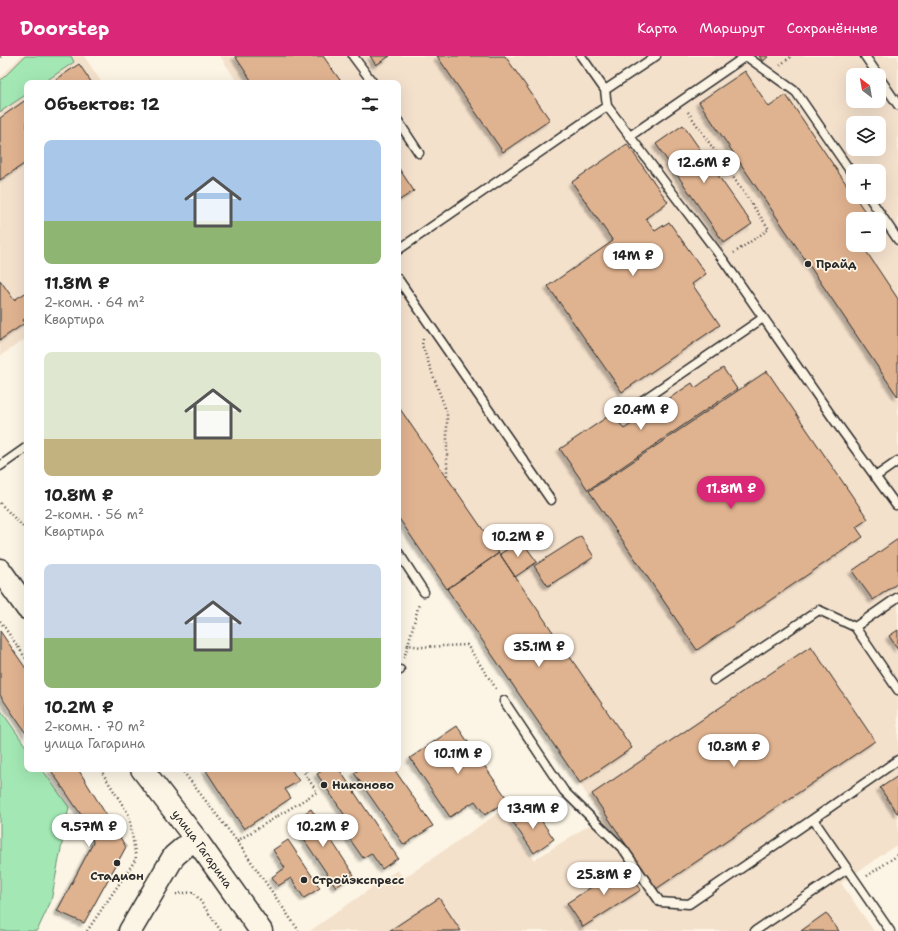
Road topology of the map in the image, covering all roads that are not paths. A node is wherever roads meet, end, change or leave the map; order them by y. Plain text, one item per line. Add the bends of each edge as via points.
1 (353, 56) edge
2 (581, 56) edge
3 (656, 56) edge
4 (865, 56) edge
5 (873, 68) edge
6 (371, 80) edge
7 (886, 88) edge
8 (605, 90) junction
9 (898, 105) edge
10 (607, 106) junction
11 (401, 126) edge
12 (630, 136) junction
13 (419, 153) dead end
14 (846, 165) edge
15 (873, 204) edge
16 (898, 238) edge
17 (401, 248) edge
18 (401, 283) edge
19 (763, 318) junction
20 (627, 411) dead end
21 (24, 449) edge
22 (898, 462) edge
23 (0, 466) edge
24 (875, 477) junction
25 (552, 500) dead end
26 (896, 505) dead end
27 (401, 557) edge
28 (0, 570) edge
29 (424, 592) road end
30 (898, 597) edge
31 (24, 604) edge
32 (855, 627) junction
33 (714, 680) dead end
34 (898, 690) edge
35 (504, 700) road end
36 (898, 760) edge
37 (144, 772) edge
38 (813, 820) junction
39 (195, 838) junction
40 (847, 869) junction
41 (130, 931) edge
42 (261, 931) edge
43 (755, 931) edge
44 (890, 931) edge

1 - 6 lane
2 - 8 lane
3 - 8 lane
4 - 5 lane
7 - 9 lane
8 - 10 lane
10 - 12 lane
10 - 17 lane
11 - 13 lane
12 - 14 lane via 746,56 796,92
12 - 19 lane via 724,261
15 - 16 lane
18 - 25 lane
19 - 20 lane
19 - 24 lane
21 - 23 lane
22 - 24 lane
24 - 26 lane
27 - 29 lane
28 - 31 main road
30 - 32 lane
32 - 33 lane via 819,610
32 - 34 lane
35 - 38 lane via 564,791 624,850 660,902 689,904
36 - 38 lane
37 - 39 main road, улица Гагарина
38 - 40 lane
39 - 41 main road via 174,856
39 - 42 main road, улица Гагарина
40 - 43 lane
40 - 44 lane

